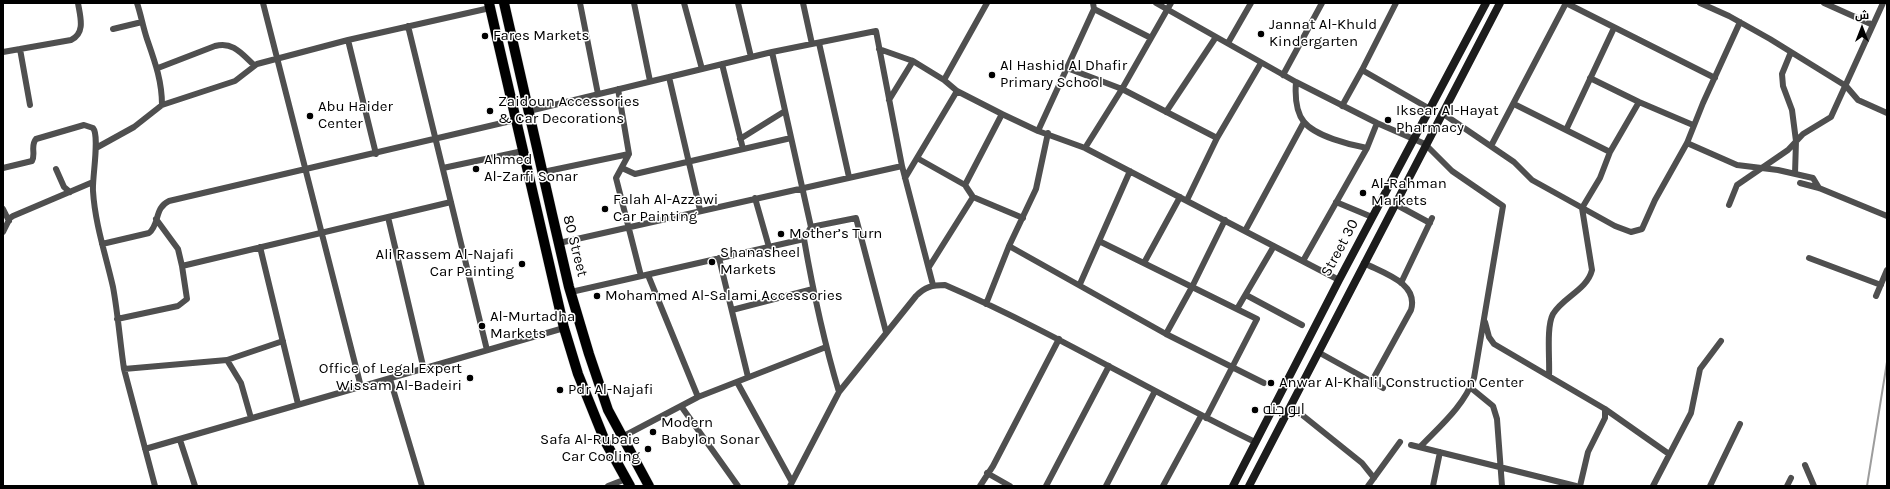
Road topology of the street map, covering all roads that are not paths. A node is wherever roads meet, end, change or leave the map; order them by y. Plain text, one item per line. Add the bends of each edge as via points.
1 (78, 3) edge
2 (137, 3) edge
3 (263, 3) edge
4 (504, 3) edge
5 (580, 3) edge
6 (634, 3) edge
7 (684, 3) edge
8 (738, 3) edge
9 (803, 3) edge
10 (987, 3) edge
11 (1156, 3) edge
12 (1171, 3) edge
13 (1250, 3) edge
14 (1322, 3) edge
15 (1396, 3) edge
16 (1486, 3) edge
17 (1500, 3) edge
18 (1566, 3) edge
19 (1824, 3) edge
20 (1883, 3) edge
21 (1704, 4) edge
22 (490, 5) edge
23 (1094, 6) edge
24 (1168, 10) junction
25 (142, 22) junction
26 (509, 22) junction
27 (1740, 22) junction
28 (408, 26) junction
29 (494, 26) junction
30 (1873, 26) junction
31 (1614, 28) junction
32 (113, 29) dead end
33 (1216, 37) junction
34 (1151, 38) junction
35 (348, 40) junction
36 (820, 43) junction
37 (1228, 43) junction
38 (812, 44) junction
39 (20, 49) junction
40 (879, 49) junction
41 (3, 52) edge
42 (772, 52) junction
43 (1791, 52) junction
44 (751, 57) junction
45 (277, 58) junction
46 (913, 61) junction
47 (1261, 62) junction
48 (722, 64) junction
49 (254, 65) junction
50 (158, 68) junction
51 (1067, 68) junction
52 (702, 69) junction
53 (1362, 70) junction
54 (1283, 75) junction
55 (669, 77) junction
56 (1590, 78) junction
57 (1714, 78) junction
58 (944, 80) junction
59 (650, 81) junction
60 (1296, 82) junction
61 (1846, 86) junction
62 (618, 89) junction
63 (1122, 89) junction
64 (957, 91) junction
65 (598, 94) junction
66 (889, 100) junction
67 (1639, 102) junction
68 (1514, 104) junction
69 (30, 105) dead end
70 (162, 105) junction
71 (1342, 106) junction
72 (1430, 109) junction
73 (529, 111) junction
74 (785, 111) junction
75 (1166, 112) junction
76 (1442, 113) junction
77 (1887, 113) edge
78 (1002, 114) junction
79 (515, 120) junction
80 (1304, 122) junction
81 (1423, 122) junction
82 (1377, 123) junction
83 (1693, 125) junction
84 (1434, 128) junction
85 (1566, 130) junction
86 (1038, 131) junction
87 (1048, 133) junction
88 (791, 138) junction
89 (1217, 138) junction
90 (1414, 138) junction
91 (436, 139) junction
92 (740, 139) junction
93 (1796, 141) junction
94 (1687, 143) junction
95 (1426, 144) junction
96 (1492, 146) junction
97 (96, 148) junction
98 (1085, 148) junction
99 (1367, 148) junction
100 (743, 149) junction
101 (522, 151) junction
102 (1610, 152) junction
103 (376, 154) junction
104 (629, 154) junction
105 (917, 158) junction
106 (689, 161) junction
107 (902, 166) junction
108 (3, 168) edge
109 (443, 168) junction
110 (622, 168) junction
111 (1761, 168) junction
112 (56, 169) dead end
113 (307, 170) junction
114 (1130, 171) junction
115 (543, 172) junction
116 (1795, 174) junction
117 (849, 177) junction
118 (906, 178) junction
119 (93, 182) junction
120 (1800, 183) dead end
121 (965, 185) junction
122 (802, 187) junction
123 (1819, 188) junction
124 (70, 192) junction
125 (973, 197) junction
126 (1180, 197) junction
127 (755, 198) junction
128 (1187, 200) junction
129 (451, 202) junction
130 (1336, 202) junction
131 (1395, 204) junction
132 (1729, 205) dead end
133 (1582, 208) junction
134 (3, 209) edge
135 (700, 210) junction
136 (1887, 216) edge
137 (388, 217) junction
138 (1023, 218) junction
139 (1372, 218) junction
140 (156, 219) junction
141 (1225, 220) junction
142 (9, 221) junction
143 (628, 227) junction
144 (811, 227) junction
145 (1245, 231) junction
146 (3, 232) edge
147 (322, 233) junction
148 (804, 239) junction
149 (1099, 241) junction
150 (559, 243) junction
151 (102, 244) junction
152 (1009, 246) junction
153 (1274, 246) junction
154 (260, 247) junction
155 (769, 247) junction
156 (719, 258) junction
157 (1809, 258) dead end
158 (1303, 261) junction
159 (1144, 263) junction
160 (1364, 263) junction
161 (182, 266) junction
162 (929, 267) junction
163 (1887, 270) edge
164 (648, 275) junction
165 (641, 276) junction
166 (1339, 280) junction
167 (1401, 283) junction
168 (1080, 284) junction
169 (933, 285) junction
170 (1881, 285) junction
171 (1192, 287) junction
172 (812, 289) junction
173 (571, 292) junction
174 (1246, 295) junction
175 (1876, 296) dead end
176 (986, 304) junction
177 (1237, 309) junction
178 (732, 310) junction
179 (117, 319) junction
180 (1484, 319) junction
181 (1302, 325) dead end
182 (564, 328) junction
183 (886, 332) junction
184 (1166, 334) junction
185 (1059, 339) junction
186 (283, 341) junction
187 (1721, 341) dead end
188 (826, 347) junction
189 (487, 350) junction
190 (1318, 352) junction
191 (227, 360) junction
192 (1109, 366) junction
193 (1233, 367) junction
194 (124, 369) junction
195 (424, 370) junction
196 (1550, 376) junction
197 (748, 377) junction
198 (390, 379) junction
199 (737, 382) junction
200 (1372, 382) junction
201 (1264, 383) dead end
202 (361, 387) junction
203 (1383, 388) dead end
204 (1471, 388) junction
205 (1155, 391) junction
206 (839, 392) junction
207 (698, 397) junction
208 (298, 404) junction
209 (681, 406) junction
210 (1291, 406) junction
211 (1605, 410) junction
212 (1203, 417) junction
213 (251, 418) junction
214 (1740, 424) dead end
215 (622, 436) junction
216 (180, 440) junction
217 (1255, 442) junction
218 (1400, 442) dead end
219 (1411, 445) dead end
220 (1420, 447) junction
221 (145, 449) junction
222 (1440, 452) junction
223 (1669, 454) junction
224 (1805, 465) dead end
225 (1502, 468) junction
226 (987, 473) junction
227 (1374, 478) junction
228 (1791, 478) dead end
229 (628, 483) edge
230 (791, 484) edge
231 (1236, 484) edge
232 (155, 486) edge
233 (195, 486) edge
234 (422, 486) edge
235 (608, 486) edge
236 (649, 486) edge
237 (738, 486) edge
238 (980, 486) edge
239 (1010, 486) edge
240 (1046, 486) edge
241 (1106, 486) edge
242 (1163, 486) edge
243 (1249, 486) edge
244 (1368, 486) edge
245 (1433, 486) edge
246 (1502, 486) edge
247 (1576, 486) edge
248 (1580, 486) edge
249 (1653, 486) edge
250 (1710, 486) edge
251 (1788, 486) edge
252 (1814, 486) edge

1 - 39 street via 81,26 76,37
2 - 25 street
3 - 45 street
4 - 26 main road, 80 Street
5 - 65 street
6 - 59 street
7 - 52 street
8 - 44 street
9 - 38 street
10 - 58 street
11 - 24 street
12 - 24 street
13 - 37 street
14 - 54 street
15 - 53 street
16 - 72 street, Street 30
17 - 76 street, Street 30
18 - 31 street
18 - 68 street
19 - 30 street
20 - 30 street
21 - 27 street
22 - 28 street
22 - 29 main road, 80 Street
23 - 34 street
23 - 51 street
24 - 33 street
24 - 34 street
25 - 32 street
25 - 50 street
26 - 29 main road via 500,18
26 - 73 main road, 80 Street
27 - 43 street
27 - 57 street
28 - 35 street
28 - 91 street
29 - 79 main road, 80 Street
30 - 61 street
31 - 56 street
31 - 57 street
33 - 37 street
33 - 75 street
34 - 63 street
35 - 45 street
35 - 103 street
36 - 38 street
36 - 40 street via 876,31
36 - 117 street
37 - 47 street
38 - 42 street
39 - 41 street
39 - 69 street
40 - 46 street
40 - 66 street
42 - 44 street
42 - 74 street
43 - 61 street
43 - 93 street via 1782,74 1783,86 1792,110
44 - 48 street
45 - 49 street
45 - 113 street
46 - 58 street
46 - 66 street
47 - 54 street
47 - 89 street
48 - 52 street
48 - 92 street
49 - 50 street via 236,48 224,44
49 - 70 street via 235,81
50 - 70 street via 162,86
51 - 63 street
51 - 86 street
52 - 55 street
53 - 71 street
53 - 72 street
54 - 60 street
55 - 59 street
55 - 106 street
56 - 67 street
56 - 85 street
57 - 83 street
58 - 64 street
59 - 62 street
60 - 71 street
60 - 80 street via 1295,94 1299,114
61 - 77 street via 1858,100
61 - 93 street via 1831,117
62 - 65 street
62 - 104 street
63 - 75 street
63 - 98 street
64 - 78 street
64 - 105 street
65 - 73 street
66 - 107 street
67 - 83 street
67 - 102 street
68 - 85 street
68 - 96 street
70 - 97 street via 134,127
71 - 82 street
72 - 81 street, Street 30
73 - 115 main road, 80 Street
74 - 88 street
74 - 92 street
75 - 89 street
76 - 84 street, Street 30
76 - 96 street
78 - 86 street
78 - 121 street
79 - 91 street
79 - 101 main road, 80 Street
80 - 99 street via 1345,144
80 - 145 street
81 - 84 street
81 - 90 street, Street 30
82 - 90 street
82 - 99 street
83 - 94 street
84 - 95 street, Street 30
85 - 102 street
86 - 87 street
87 - 98 street
87 - 138 street via 1036,190
88 - 100 street
88 - 122 street
89 - 128 street
90 - 95 street
90 - 139 street, Street 30
91 - 103 street
91 - 109 street
92 - 100 street
93 - 111 street via 1788,150
93 - 116 street
94 - 111 street via 1737,165
94 - 133 street via 1642,228 1631,232
95 - 131 street, Street 30
95 - 180 street via 1452,170 1502,206
96 - 133 street via 1514,162 1532,180
97 - 108 street via 95,130 81,126 36,139 33,143 32,161
97 - 119 street
98 - 114 street
99 - 130 street
100 - 106 street
101 - 109 street
101 - 182 main road, 80 Street
102 - 133 street via 1600,178
103 - 113 street
104 - 110 street
104 - 115 street
105 - 118 street
105 - 121 street
106 - 110 street via 635,174
106 - 135 street
107 - 117 street
107 - 118 street
109 - 129 street
110 - 143 street via 616,178
111 - 116 street
111 - 132 street via 1737,185
112 - 124 street via 64,187
113 - 140 street via 169,201 160,207
113 - 147 street
114 - 126 street
114 - 149 street
115 - 150 main road, 80 Street
116 - 123 street via 1813,178
117 - 122 street
118 - 162 street
119 - 124 street
119 - 151 street
120 - 123 street
121 - 125 street
122 - 127 street
122 - 144 street
123 - 136 street
124 - 142 street via 17,214
125 - 138 street
125 - 162 street
126 - 128 street
126 - 159 street
127 - 135 street
127 - 155 street
128 - 141 street
129 - 137 street
129 - 189 street
130 - 139 street
130 - 158 street
131 - 160 street, Street 30
131 - 167 street via 1431,220
133 - 196 street via 1592,270 1589,279 1552,316
134 - 142 street
135 - 143 street
137 - 147 street
137 - 195 street
138 - 152 street
139 - 166 street, Street 30
140 - 151 street via 154,228 149,233
140 - 161 street via 176,244
141 - 145 street
141 - 171 street
142 - 146 street
143 - 150 street
143 - 165 street
144 - 148 street
144 - 183 street via 856,218
145 - 153 street
147 - 154 street
147 - 202 street
148 - 155 street
148 - 172 street
149 - 159 street
149 - 168 street
150 - 173 main road, 80 Street
151 - 179 street via 113,288
152 - 168 street
152 - 176 street
153 - 158 street
153 - 174 street
154 - 161 street
154 - 186 street
155 - 156 street
156 - 164 street
156 - 178 street
157 - 170 street
158 - 166 street
159 - 171 street
160 - 167 street
160 - 190 street, Street 30
161 - 179 street via 188,296 185,303
162 - 169 street
163 - 170 street
164 - 165 street
164 - 207 street
165 - 173 street
166 - 217 street, Street 30
167 - 200 street via 1411,295 1411,310
168 - 184 street
169 - 176 street via 945,285
169 - 183 street via 923,289 916,296
170 - 175 street
171 - 177 street
171 - 184 street
172 - 178 street
172 - 188 street
173 - 215 main road, 80 Street via 606,403
174 - 177 street
174 - 181 street
176 - 185 street
177 - 193 street via 1256,319
178 - 197 street
179 - 194 street
180 - 196 street via 1489,338 1494,344
180 - 204 street
182 - 189 street
182 - 229 main road, 80 Street via 578,374 605,441
183 - 206 street
184 - 193 street
185 - 192 street
185 - 226 street
186 - 191 street
186 - 208 street
187 - 223 street via 1700,369 1694,405
188 - 197 street
188 - 206 street
189 - 195 street
190 - 200 street
190 - 210 street, Street 30
191 - 194 street
191 - 213 street via 241,384
192 - 205 street
192 - 240 street
193 - 201 street
193 - 212 street
194 - 221 street
195 - 198 street
196 - 211 street
197 - 199 street
198 - 202 street
198 - 234 street
199 - 207 street
199 - 230 street
200 - 203 street
202 - 208 street
204 - 220 street via 1460,406
204 - 225 street via 1493,406 1497,418
205 - 212 street
205 - 241 street
206 - 230 street
207 - 209 street
208 - 213 street
209 - 215 street
209 - 237 street
210 - 227 street via 1362,463
210 - 243 street, Street 30
211 - 223 street
211 - 248 street via 1605,418 1588,452
212 - 217 street
212 - 242 street
213 - 216 street
214 - 250 street
215 - 236 main road, 80 Street
216 - 221 street
216 - 233 street
217 - 231 street, Street 30
218 - 227 street
219 - 220 street
220 - 222 street
221 - 232 street
222 - 225 street
222 - 245 street
223 - 249 street
224 - 252 street
225 - 246 street
225 - 247 street
226 - 238 street
226 - 239 street
227 - 244 street
228 - 251 street
229 - 235 street

